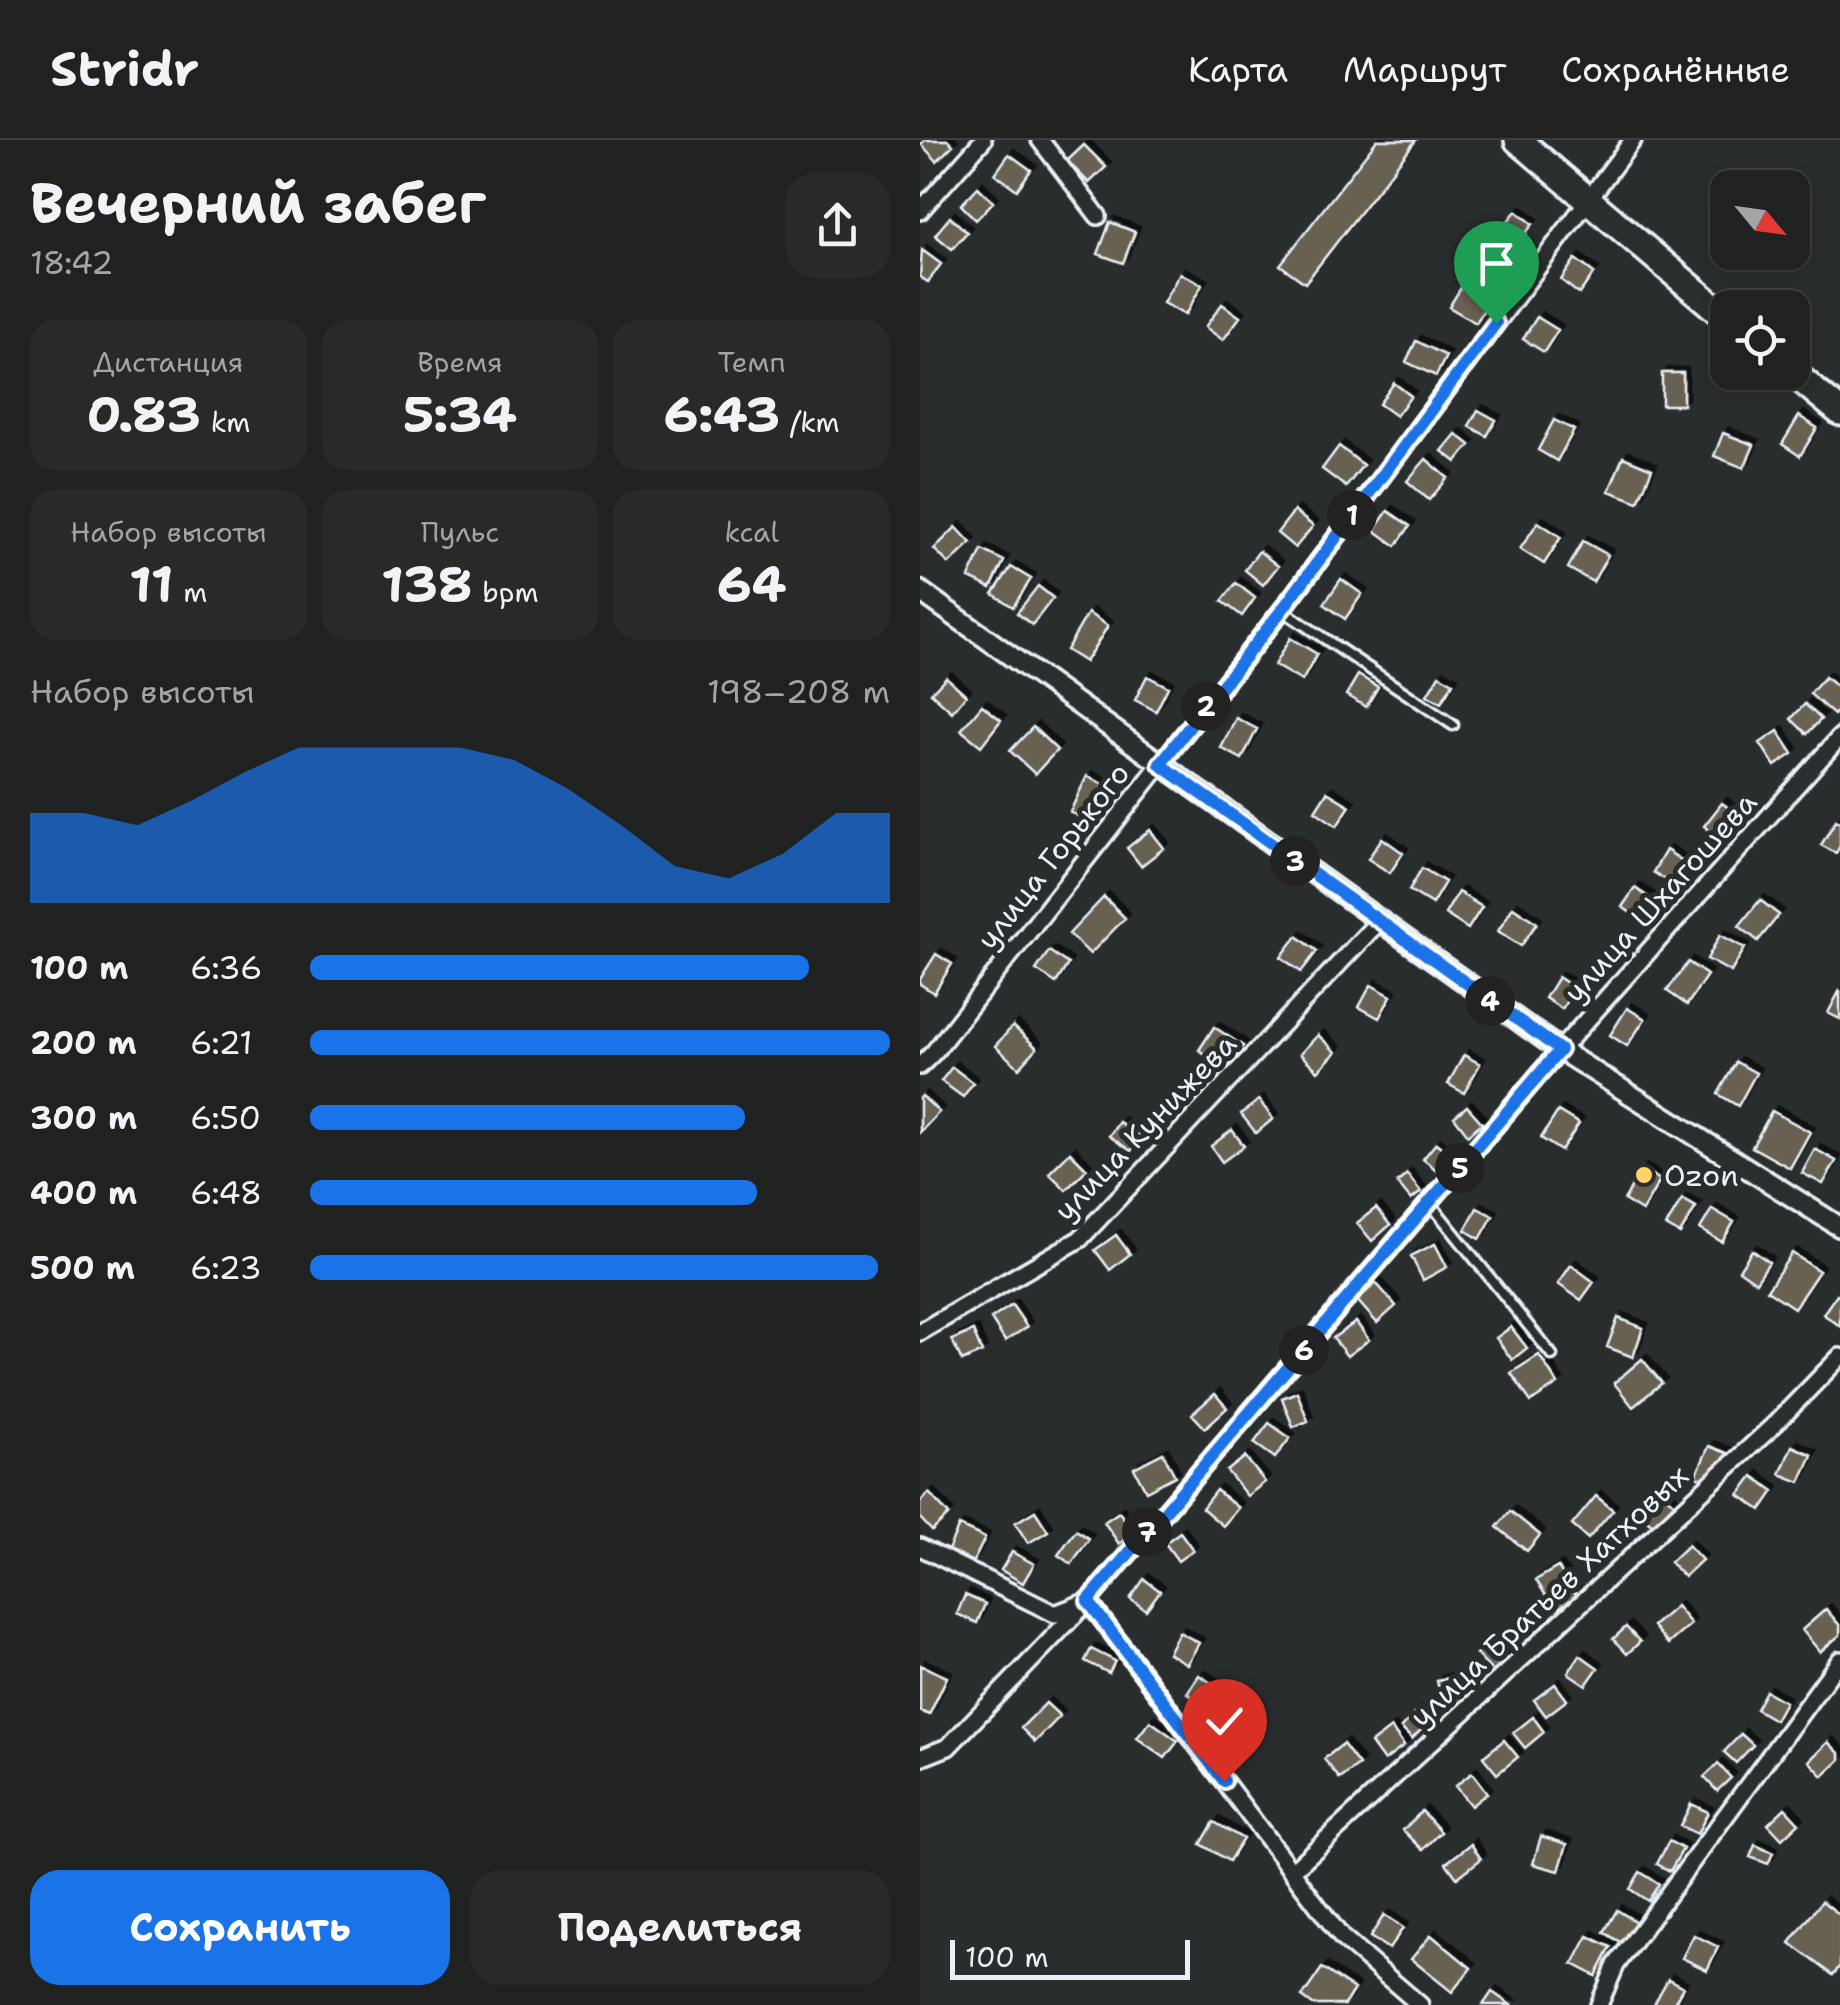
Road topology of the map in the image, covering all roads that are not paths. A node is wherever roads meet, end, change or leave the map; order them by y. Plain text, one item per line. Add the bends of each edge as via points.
1 (984, 140) edge
2 (1040, 140) edge
3 (1518, 140) edge
4 (1632, 140) edge
5 (1588, 200) junction
6 (920, 211) edge
7 (1098, 216) dead end
8 (1710, 304) edge
9 (1810, 387) edge
10 (1840, 412) edge
11 (920, 591) edge
12 (1282, 610) junction
13 (1453, 725) dead end
14 (1840, 737) edge
15 (1160, 764) junction
16 (1378, 922) junction
17 (1560, 1050) junction
18 (920, 1066) edge
19 (1430, 1203) junction
20 (1840, 1227) edge
21 (920, 1332) edge
22 (1552, 1355) dead end
23 (1840, 1357) edge
24 (920, 1547) edge
25 (1088, 1601) junction
26 (1840, 1660) edge
27 (920, 1758) edge
28 (1292, 1871) junction
29 (1420, 2005) edge
30 (1598, 2005) edge

1 - 6 street
2 - 7 street
3 - 5 highway
4 - 5 street, улица Горького
5 - 8 highway
5 - 12 street, улица Горького
9 - 10 highway
11 - 15 street
12 - 13 lane
12 - 15 street, улица Горького
14 - 17 street, улица Шхагошева
15 - 16 street
15 - 18 street, улица Горького
16 - 17 street
16 - 21 street, улица Кунижева via 1080,1239
17 - 19 street, улица Шхагошева
17 - 20 street
19 - 22 lane
19 - 25 street, улица Шхагошева
23 - 28 street, улица Братьев Хатховых
24 - 25 street via 1055,1614
25 - 27 street, улица Шхагошева via 948,1747
25 - 28 street
26 - 30 street via 1616,1964
28 - 29 street via 1342,1938

